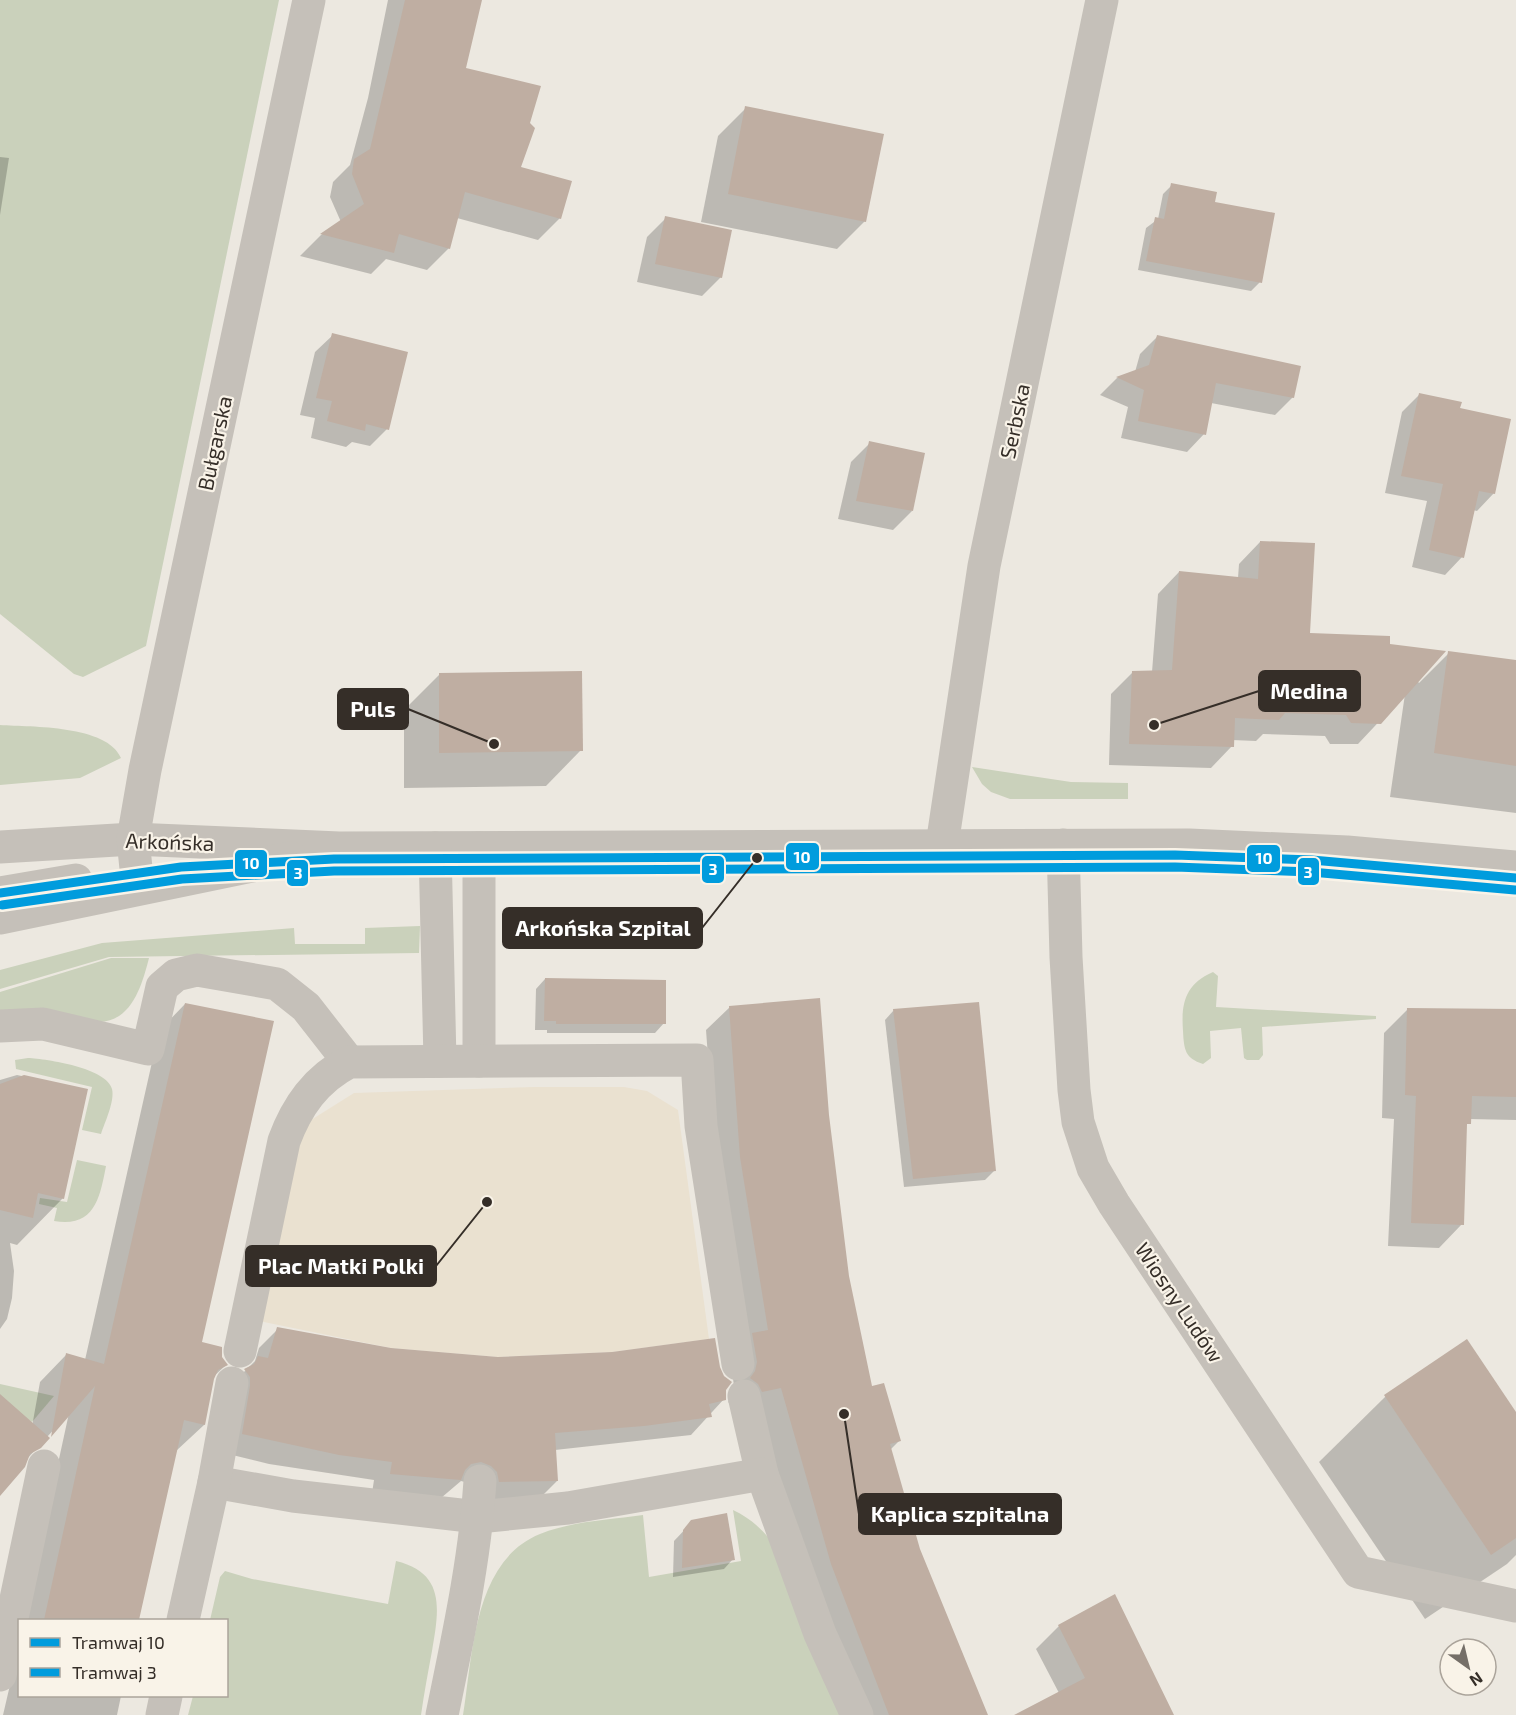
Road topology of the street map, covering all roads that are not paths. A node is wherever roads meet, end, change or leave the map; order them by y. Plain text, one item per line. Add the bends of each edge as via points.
1 (309, 0) edge
2 (1102, 0) edge
3 (942, 845) junction
4 (1063, 845) junction
5 (0, 847) edge
6 (339, 848) junction
7 (435, 848) junction
8 (479, 848) junction
9 (135, 863) junction
10 (1516, 867) edge
11 (0, 873) edge
12 (0, 893) edge
13 (0, 918) edge
14 (0, 1026) edge
15 (440, 1061) junction
16 (479, 1061) junction
17 (349, 1062) junction
18 (240, 1351) dead end
19 (738, 1364) dead end
20 (232, 1383) dead end
21 (744, 1396) dead end
22 (44, 1466) dead end
23 (762, 1474) junction
24 (480, 1481) dead end
25 (214, 1482) junction
26 (478, 1517) junction
27 (1516, 1606) edge
28 (183, 1619) edge
29 (0, 1676) edge
30 (166, 1697) edge
31 (162, 1715) edge
32 (442, 1715) edge
33 (857, 1715) edge

1 - 9 street, Bułgarska via 146,763
2 - 3 street, Serbska via 984,566
3 - 4 street, Arkońska
3 - 8 street, Arkońska
4 - 10 street, Arkońska via 1292,849
4 - 27 street, Wiosny Ludów via 1078,1122 1093,1168 1114,1204 1358,1572
5 - 9 street, Arkońska
6 - 7 street, Arkońska
6 - 9 street, Arkońska via 278,861
6 - 9 street, Arkońska via 239,843
7 - 8 street, Arkońska
7 - 15 street
8 - 16 street
9 - 11 street
9 - 12 street
9 - 13 street, Arkońska
14 - 17 street via 43,1024 148,1049 162,987 176,975 196,970 277,984 306,1008
15 - 16 street
15 - 17 street
16 - 19 street via 697,1060 701,1126
17 - 18 street via 327,1073 293,1118 284,1141
20 - 25 street
21 - 23 street
22 - 29 street
23 - 26 street via 568,1508
23 - 33 street via 820,1634
24 - 26 street
25 - 26 street via 293,1496
25 - 28 street
26 - 32 street
30 - 31 street

